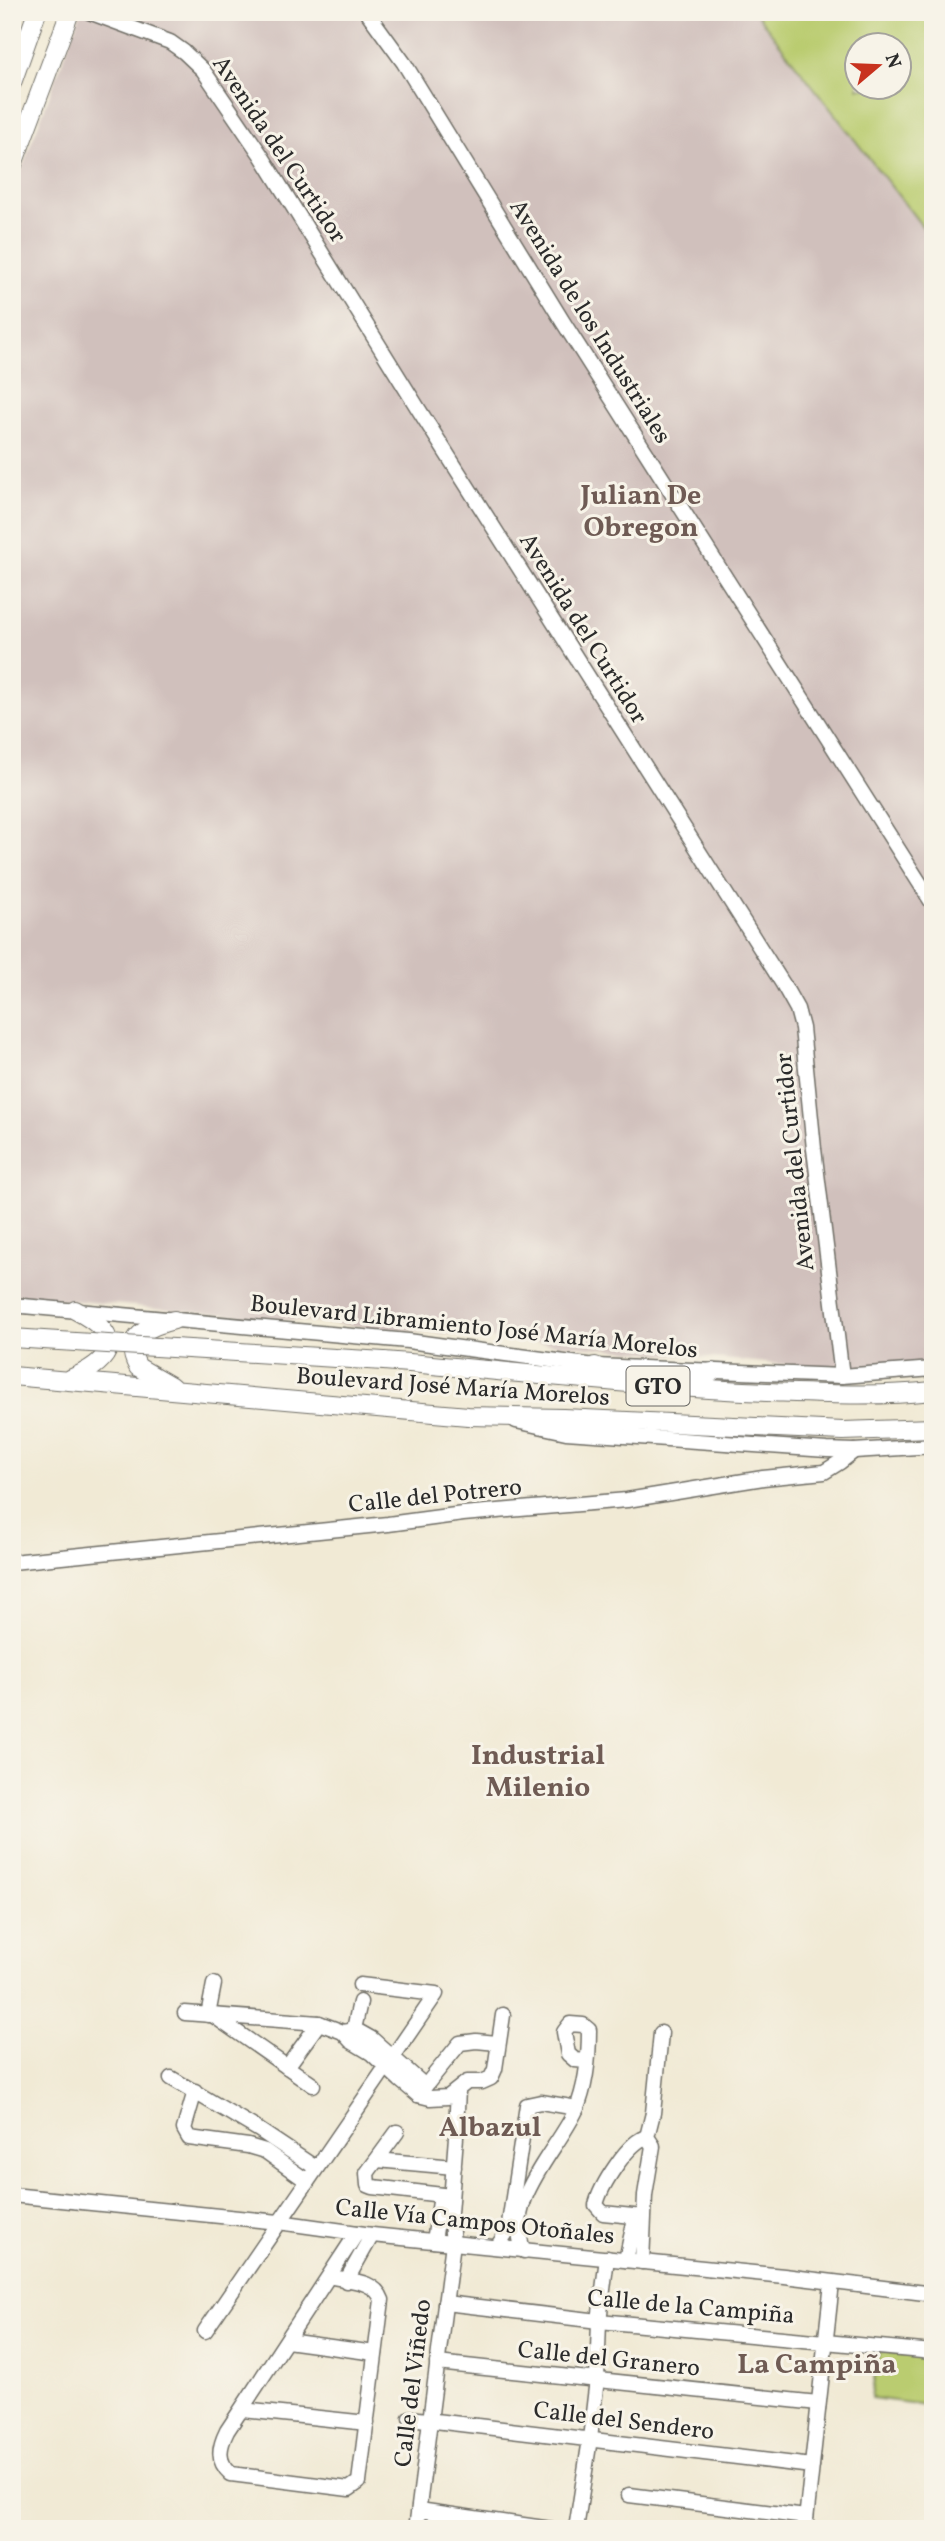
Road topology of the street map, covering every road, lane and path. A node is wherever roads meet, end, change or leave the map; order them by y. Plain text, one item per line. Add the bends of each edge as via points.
1 (37, 12) edge
2 (70, 12) edge
3 (89, 12) edge
4 (367, 12) edge
5 (12, 83) edge
6 (12, 167) edge
7 (933, 904) edge
8 (12, 1305) edge
9 (75, 1310) junction
10 (174, 1320) junction
11 (12, 1338) edge
12 (595, 1366) junction
13 (933, 1369) edge
14 (712, 1372) junction
15 (12, 1376) edge
16 (842, 1376) junction
17 (68, 1380) junction
18 (634, 1384) junction
19 (677, 1387) junction
20 (182, 1391) junction
21 (933, 1391) edge
22 (501, 1417) junction
23 (933, 1428) edge
24 (933, 1446) edge
25 (854, 1451) junction
26 (12, 1562) edge
27 (214, 1984) dead end
28 (359, 1985) dead end
29 (360, 2002) dead end
30 (185, 2013) dead end
31 (211, 2015) junction
32 (503, 2015) dead end
33 (248, 2017) junction
34 (318, 2023) junction
35 (661, 2033) dead end
36 (240, 2034) junction
37 (350, 2034) junction
38 (497, 2043) junction
39 (586, 2061) dead end
40 (389, 2064) junction
41 (287, 2067) junction
42 (171, 2078) dead end
43 (313, 2085) dead end
44 (422, 2090) junction
45 (458, 2090) junction
46 (195, 2091) junction
47 (577, 2108) junction
48 (259, 2130) junction
49 (397, 2132) dead end
50 (647, 2137) junction
51 (248, 2146) junction
52 (377, 2160) junction
53 (519, 2165) junction
54 (454, 2167) junction
55 (316, 2168) junction
56 (539, 2170) junction
57 (307, 2181) junction
58 (12, 2195) edge
59 (446, 2196) junction
60 (517, 2203) junction
61 (639, 2217) junction
62 (279, 2222) junction
63 (357, 2233) junction
64 (372, 2235) junction
65 (434, 2241) junction
66 (453, 2243) junction
67 (497, 2247) junction
68 (524, 2251) junction
69 (607, 2258) junction
70 (626, 2260) junction
71 (642, 2262) junction
72 (329, 2276) junction
73 (346, 2281) junction
74 (832, 2283) junction
75 (933, 2294) edge
76 (445, 2303) junction
77 (599, 2321) junction
78 (205, 2331) dead end
79 (287, 2341) junction
80 (826, 2341) junction
81 (933, 2352) edge
82 (375, 2353) junction
83 (437, 2363) junction
84 (597, 2379) junction
85 (818, 2403) junction
86 (243, 2410) junction
87 (410, 2418) dead end
88 (430, 2421) junction
89 (367, 2423) junction
90 (590, 2439) junction
91 (812, 2466) junction
92 (629, 2495) dead end
93 (419, 2511) junction
94 (805, 2523) edge
95 (416, 2529) edge
96 (551, 2529) edge
97 (576, 2529) edge

1 - 5 main road
2 - 6 main road
3 - 16 street, Avenida del Curtidor via 170,42 202,69 797,1009
4 - 7 street, Avenida de los Industriales via 404,62
8 - 9 street, Boulevard Libramiento José María Morelos
9 - 10 street, Boulevard Libramiento José María Morelos
9 - 17 main road via 102,1326 108,1348 94,1367
10 - 12 street, Boulevard Libramiento José María Morelos via 408,1341
10 - 20 main road via 154,1324 139,1335 133,1359 144,1372
11 - 18 main road, Boulevard José María Morelos / GTO, bridge via 506,1370
12 - 14 street, Boulevard Libramiento José María Morelos
12 - 18 main road
13 - 16 street, Boulevard Libramiento José María Morelos
14 - 16 street, Boulevard Libramiento José María Morelos
14 - 19 main road
15 - 17 main road, Boulevard José María Morelos / GTO
17 - 20 main road, Boulevard José María Morelos / GTO
18 - 19 main road, Boulevard José María Morelos / GTO
19 - 21 main road, Boulevard José María Morelos / GTO via 851,1395
20 - 22 main road, Boulevard José María Morelos / GTO
22 - 23 main road, Boulevard José María Morelos / GTO via 843,1431
22 - 25 street via 566,1432
24 - 25 street
25 - 26 street, Calle del Potrero via 824,1472 627,1500
27 - 31 street
28 - 40 street via 436,1994
29 - 37 street
30 - 31 street
31 - 33 street
31 - 36 street
32 - 38 street
33 - 34 street
33 - 36 street
34 - 37 street
34 - 41 street
35 - 50 street
36 - 41 street
37 - 40 street
38 - 44 street via 460,2043
38 - 45 street via 491,2078 467,2082
39 - 47 street
40 - 44 street
40 - 55 street
41 - 43 street
42 - 46 street
44 - 45 street via 440,2099
45 - 54 street
46 - 48 street
46 - 51 street via 184,2129 189,2138
47 - 53 street via 541,2102 527,2105
47 - 56 street
48 - 51 street
48 - 55 street
49 - 52 street
50 - 61 street via 653,2151
50 - 61 street via 631,2146 602,2188 596,2205 603,2213
51 - 57 street via 265,2151
52 - 54 street
52 - 59 street via 368,2173 368,2185
53 - 56 street
53 - 60 street
54 - 59 street
55 - 57 street
56 - 60 street
57 - 62 street
58 - 62 street, Calle Vía Campos Otoñales
59 - 65 street
59 - 66 street, Calle del Viñedo
60 - 67 street
60 - 68 street
61 - 70 street
61 - 71 street
62 - 63 street, Calle Vía Campos Otoñales
62 - 78 street
63 - 64 street, Calle Vía Campos Otoñales
63 - 72 street
64 - 65 street, Calle Vía Campos Otoñales
64 - 73 street
65 - 66 street, Calle Vía Campos Otoñales
66 - 67 street, Calle Vía Campos Otoñales
66 - 76 street, Calle del Viñedo
67 - 68 street, Calle Vía Campos Otoñales
68 - 69 street, Calle Vía Campos Otoñales
69 - 70 street, Calle Vía Campos Otoñales
69 - 77 street
70 - 71 street, Calle Vía Campos Otoñales
71 - 74 street, Calle Vía Campos Otoñales
72 - 73 street
72 - 79 street
73 - 82 street via 370,2285 380,2294
74 - 75 street, Calle Vía Campos Otoñales
74 - 80 street
76 - 77 street, Calle de la Campiña
76 - 83 street, Calle del Viñedo
77 - 80 street, Calle de la Campiña
77 - 84 street
79 - 82 street
79 - 86 street
80 - 81 street, Calle de la Campiña
80 - 85 street
82 - 89 street
83 - 84 street, Calle del Granero
83 - 88 street, Calle del Viñedo
84 - 85 street, Calle del Granero
84 - 90 street
85 - 91 street
86 - 89 street
86 - 89 street via 220,2448 227,2471 236,2476 344,2488 359,2482
87 - 88 street, Calle del Sendero
88 - 90 street, Calle del Sendero
88 - 93 street, Calle del Viñedo
90 - 91 street, Calle del Sendero
90 - 97 street
91 - 94 street
92 - 94 street
93 - 95 street, Calle del Viñedo
93 - 96 street

